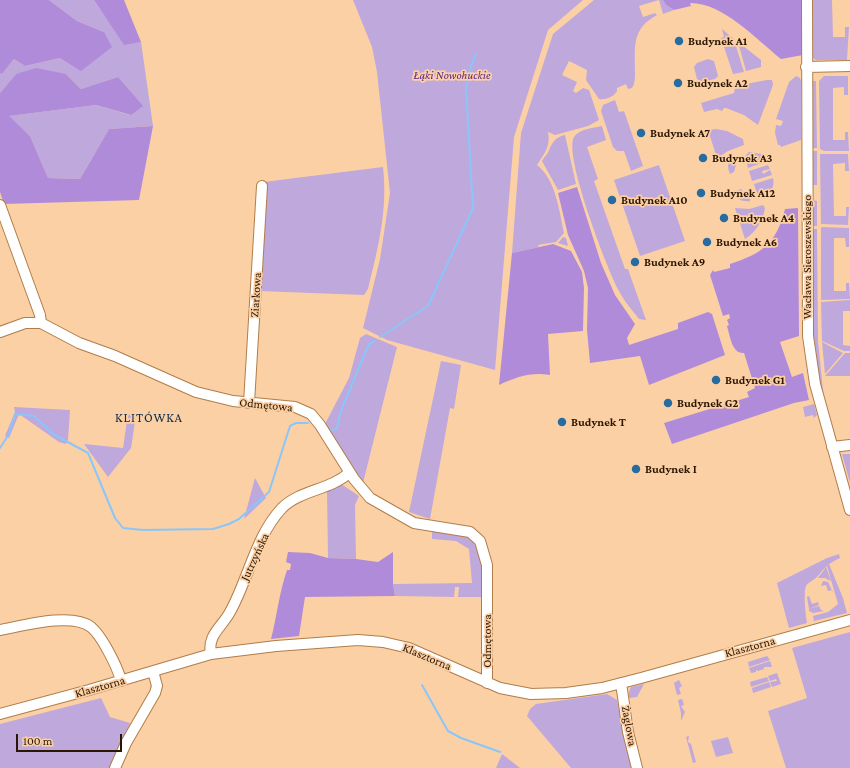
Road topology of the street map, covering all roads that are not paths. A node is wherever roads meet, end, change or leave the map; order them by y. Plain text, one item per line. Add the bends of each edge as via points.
1 (806, 0) edge
2 (850, 66) edge
3 (806, 67) junction
4 (262, 186) dead end
5 (0, 205) edge
6 (41, 323) junction
7 (0, 332) edge
8 (249, 403) junction
9 (850, 445) edge
10 (832, 447) junction
11 (350, 473) junction
12 (850, 510) edge
13 (850, 620) edge
14 (0, 630) edge
15 (211, 654) junction
16 (153, 671) junction
17 (121, 681) junction
18 (487, 683) junction
19 (621, 683) junction
20 (0, 714) edge
21 (115, 768) edge
22 (637, 768) edge

1 - 3 street, Wacława Sieroszewskiego
2 - 3 street
3 - 10 street, Wacława Sieroszewskiego via 808,336 813,374
4 - 8 street, Ziarkowa
5 - 6 street
6 - 7 street via 25,324
6 - 8 street, Odmętowa via 79,343 196,392
8 - 11 street, Odmętowa via 290,407 308,412 317,421
9 - 10 street
10 - 12 street, Wacława Sieroszewskiego
11 - 15 street, Jutrzyńska via 340,481 295,500 282,509 258,547 230,613 210,641
11 - 18 street, Odmętowa via 370,498 403,518 420,525 470,532 480,541 488,565
13 - 19 street, Klasztorna
14 - 17 street via 55,621 81,622 99,637 117,667
15 - 16 street, Klasztorna
15 - 18 street, Klasztorna via 326,642 375,641 415,650
16 - 17 street, Klasztorna
16 - 21 street via 157,686 155,693 126,743
17 - 20 street, Klasztorna
18 - 19 street, Klasztorna via 514,692 542,695 572,693
19 - 22 street, Żaglowa via 628,732

